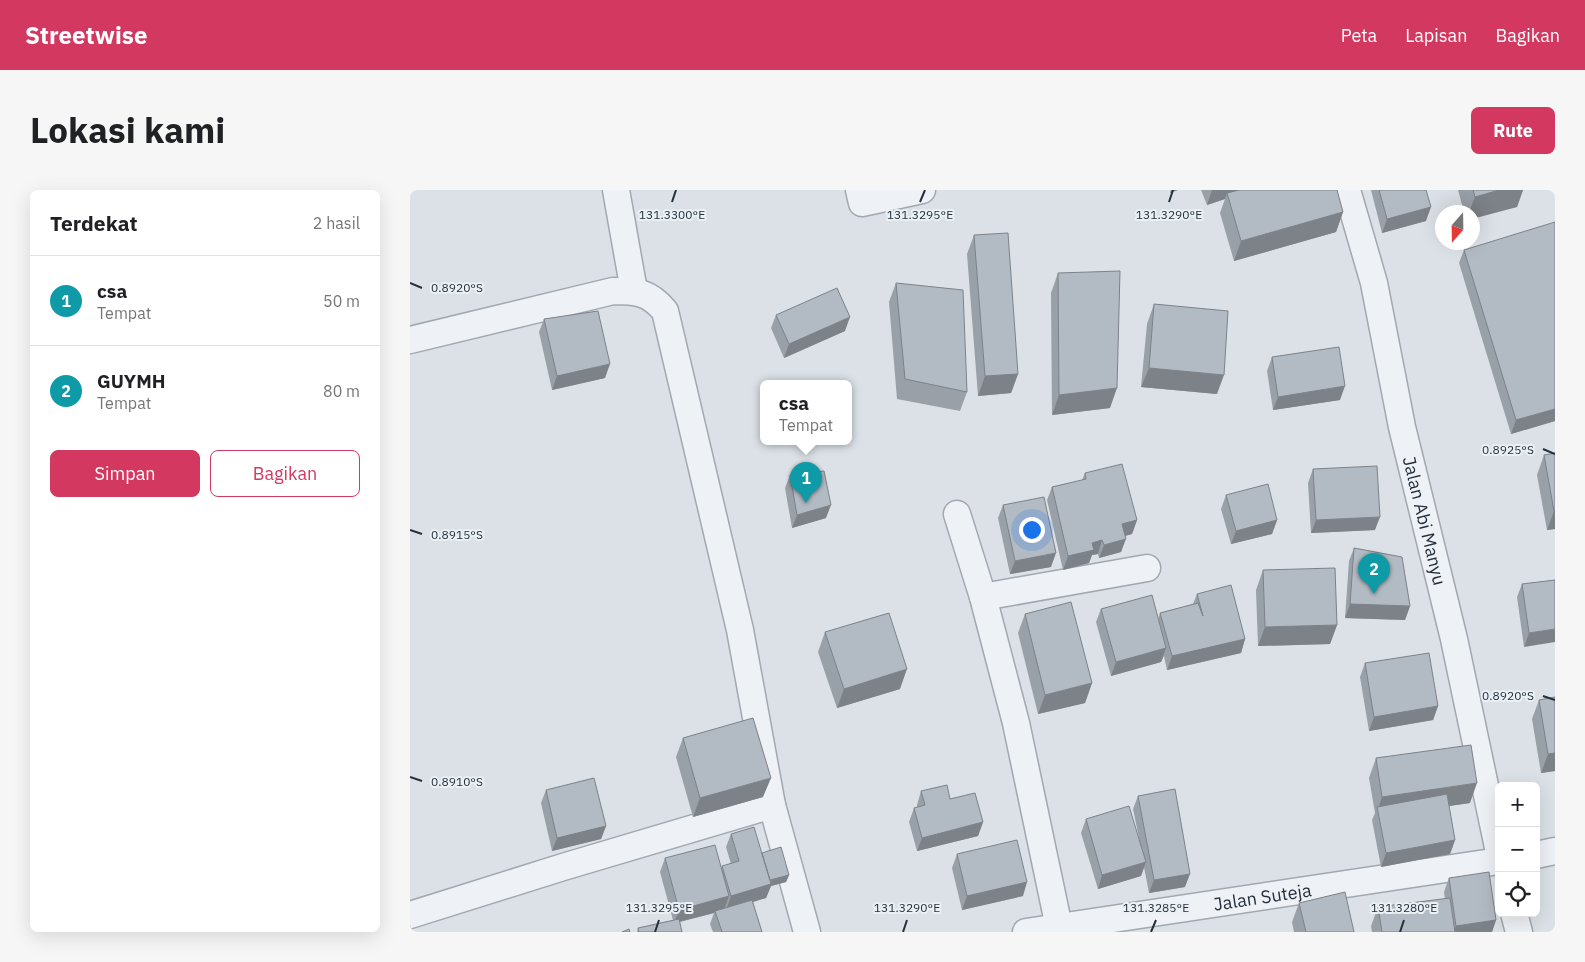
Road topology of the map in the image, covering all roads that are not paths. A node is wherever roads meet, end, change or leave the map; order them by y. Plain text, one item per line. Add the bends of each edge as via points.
1 (616, 190) edge
2 (859, 190) edge
3 (922, 190) edge
4 (1347, 190) edge
5 (634, 291) junction
6 (410, 340) edge
7 (957, 514) dead end
8 (1147, 568) dead end
9 (983, 597) junction
10 (772, 805) junction
11 (1495, 833) edge
12 (1555, 851) edge
13 (1540, 854) edge
14 (1495, 862) edge
15 (410, 915) edge
16 (1515, 917) edge
17 (1060, 929) edge
18 (807, 932) edge
19 (1026, 932) edge
20 (1519, 932) edge

1 - 5 street
2 - 3 street via 862,203
4 - 11 street, Jalan Abi Manyu via 1374,283 1402,428 1454,640
5 - 6 street via 613,291
5 - 10 street via 654,298 665,311 671,332 688,418 740,630
7 - 9 street
8 - 9 street
9 - 17 street via 1016,723
10 - 15 street
10 - 18 street
12 - 13 street
14 - 17 street, Jalan Suteja
16 - 20 street
17 - 19 street, Jalan Suteja

